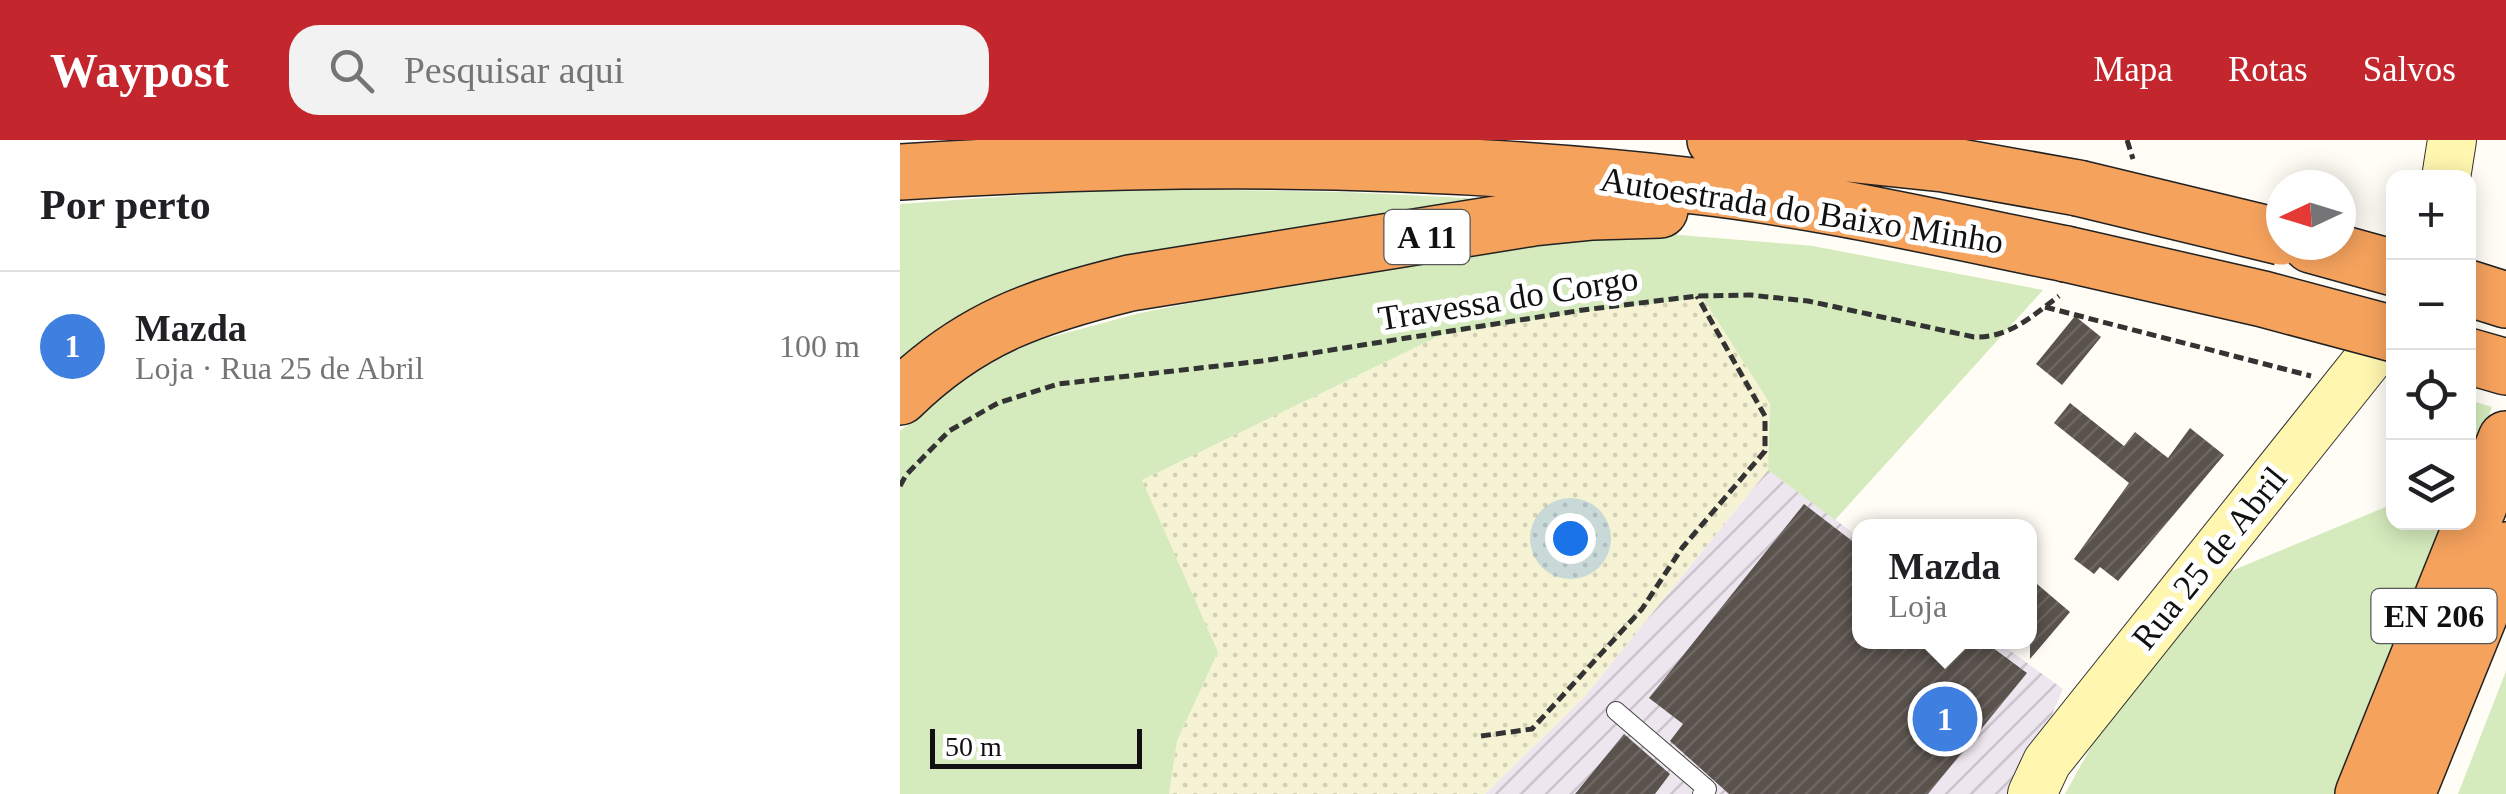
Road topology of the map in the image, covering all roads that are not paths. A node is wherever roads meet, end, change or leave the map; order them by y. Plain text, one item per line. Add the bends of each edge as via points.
1 (1715, 140) edge
2 (1850, 140) edge
3 (2452, 140) edge
4 (1943, 164) junction
5 (2447, 170) edge
6 (900, 172) edge
7 (2266, 234) edge
8 (1986, 238) junction
9 (2356, 257) edge
10 (2386, 266) edge
11 (2476, 291) edge
12 (2506, 300) edge
13 (2386, 328) edge
14 (2386, 340) edge
15 (2476, 359) edge
16 (2506, 368) edge
17 (900, 398) edge
18 (2506, 439) edge
19 (2506, 485) edge
20 (2506, 550) edge
21 (2506, 600) edge
22 (1616, 711) dead end
23 (1702, 794) edge
24 (2032, 794) edge
25 (2363, 794) edge
26 (2383, 794) edge
27 (2407, 794) edge
28 (2429, 794) edge

1 - 4 highway, Autoestrada do Baixo Minho
2 - 4 highway
3 - 5 main road
4 - 7 highway, Autoestrada do Baixo Minho, bridge via 2078,188
6 - 8 highway, Autoestrada do Baixo Minho / A 11 via 1173,160 1505,168 1698,186
8 - 13 highway, Autoestrada do Baixo Minho / A 11, bridge via 2069,270 2263,300
8 - 17 highway, A 11 via 1698,212 1533,218 1071,297 969,340
9 - 10 highway
11 - 12 highway
14 - 24 main road, Rua 25 de Abril via 2047,762
15 - 16 highway
18 - 25 highway, EN 206
19 - 26 highway
20 - 27 highway
21 - 28 highway, EN 206
22 - 23 lane via 1707,788

